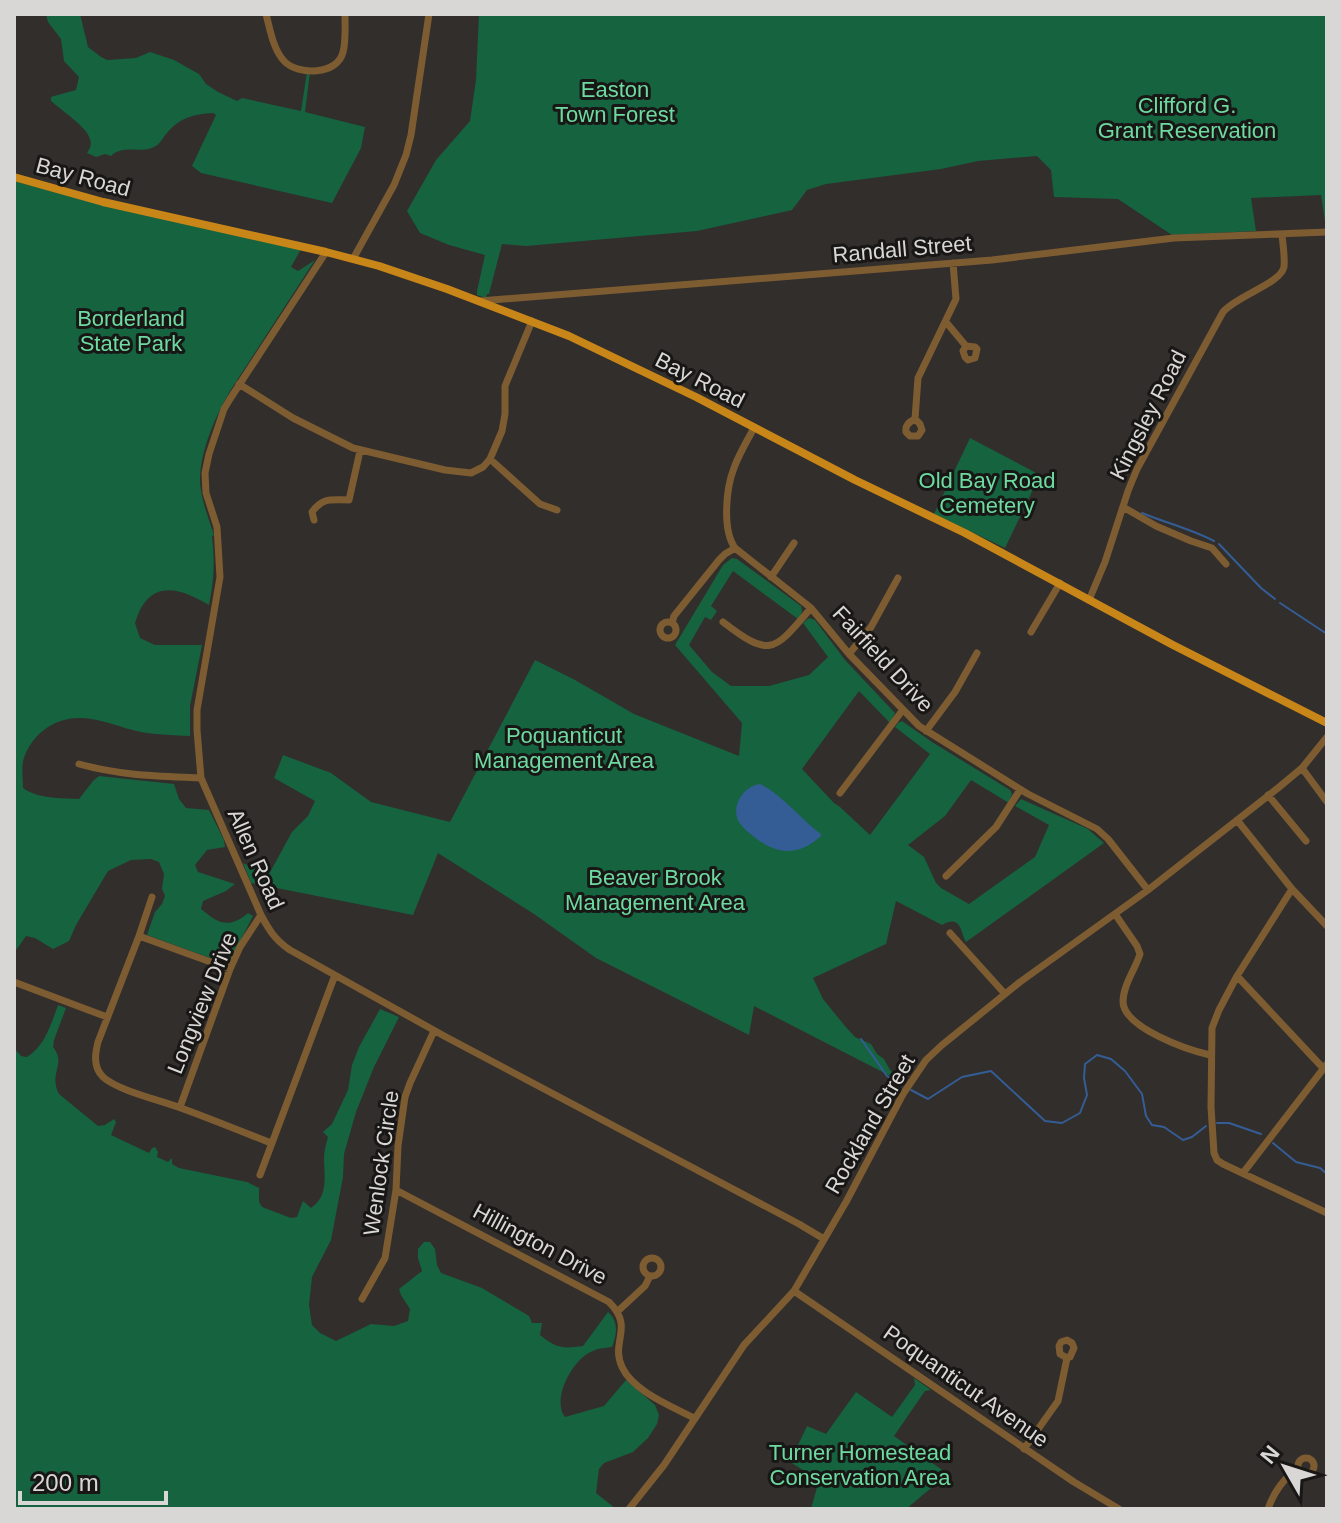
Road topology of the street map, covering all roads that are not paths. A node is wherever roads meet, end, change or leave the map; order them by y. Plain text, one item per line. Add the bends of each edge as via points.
1 (266, 14) edge
2 (345, 14) edge
3 (429, 14) edge
4 (14, 177) edge
5 (1327, 232) edge
6 (1282, 235) junction
7 (326, 252) junction
8 (353, 259) junction
9 (953, 263) junction
10 (479, 302) junction
11 (532, 321) junction
12 (946, 322) junction
13 (966, 346) dead end
14 (239, 384) junction
15 (915, 419) dead end
16 (754, 428) junction
17 (360, 451) junction
18 (490, 459) junction
19 (1123, 507) junction
20 (557, 510) dead end
21 (314, 520) dead end
22 (794, 543) dead end
23 (735, 548) junction
24 (1226, 564) dead end
25 (771, 577) junction
26 (898, 578) dead end
27 (1060, 583) junction
28 (1089, 600) junction
29 (811, 608) junction
30 (723, 622) dead end
31 (672, 623) dead end
32 (1031, 632) dead end
33 (977, 653) dead end
34 (849, 654) junction
35 (902, 711) junction
36 (1327, 723) edge
37 (926, 731) junction
38 (1327, 737) edge
39 (79, 764) dead end
40 (1302, 768) junction
41 (201, 778) junction
42 (1020, 790) junction
43 (840, 793) dead end
44 (1268, 795) junction
45 (1327, 802) edge
46 (1237, 820) junction
47 (1306, 841) dead end
48 (946, 876) dead end
49 (1292, 889) junction
50 (1148, 890) junction
51 (152, 897) dead end
52 (1115, 914) junction
53 (261, 915) junction
54 (1327, 926) edge
55 (950, 933) dead end
56 (139, 936) junction
57 (230, 969) junction
58 (335, 975) junction
59 (1237, 976) junction
60 (14, 982) edge
61 (1005, 994) junction
62 (107, 1017) junction
63 (434, 1031) junction
64 (1210, 1055) junction
65 (1325, 1066) edge
66 (180, 1107) junction
67 (271, 1143) junction
68 (1243, 1173) junction
69 (260, 1175) dead end
70 (396, 1190) junction
71 (1327, 1213) edge
72 (824, 1239) junction
73 (650, 1276) dead end
74 (794, 1291) junction
75 (362, 1299) dead end
76 (618, 1311) junction
77 (1067, 1358) dead end
78 (694, 1418) junction
79 (1024, 1449) junction
80 (1298, 1469) dead end
81 (629, 1509) edge
82 (1119, 1509) edge
83 (1268, 1509) edge

1 - 2 street via 285,62 307,70 332,67 339,60
3 - 8 street via 406,155
4 - 7 main road, Bay Road
5 - 6 street, Randall Street
6 - 9 street, Randall Street via 1174,238
6 - 19 street, Kingsley Road via 1283,271 1223,312 1137,469
7 - 8 main road, Bay Road
7 - 14 street, Allen Road
8 - 10 main road, Bay Road
9 - 10 street, Randall Street
9 - 12 street via 956,299
10 - 11 main road, Bay Road
11 - 16 main road, Bay Road
11 - 18 street via 505,386 502,431
12 - 13 street
12 - 15 street via 918,378
14 - 17 street
14 - 41 street, Allen Road via 224,409 205,473 217,527 220,577 197,710
16 - 23 street via 731,480 726,524
16 - 27 main road, Bay Road
17 - 18 street via 463,474 476,472
17 - 21 street via 349,500 318,504
18 - 20 street via 540,504
19 - 24 street via 1212,548
19 - 28 street, Kingsley Road
22 - 25 street
23 - 25 street, Fairfield Drive
23 - 31 street via 720,558
25 - 29 street, Fairfield Drive
26 - 34 street
27 - 28 main road, Bay Road
27 - 32 street
28 - 36 main road, Bay Road
29 - 30 street via 786,638 771,646 754,644
29 - 34 street, Fairfield Drive
33 - 37 street
34 - 35 street, Fairfield Drive
35 - 37 street, Fairfield Drive
35 - 43 street
37 - 42 street, Fairfield Drive
38 - 40 street, Rockland Street
39 - 41 street via 143,776
40 - 44 street, Rockland Street
40 - 45 street
41 - 53 street, Allen Road
42 - 48 street via 996,827
42 - 50 street, Fairfield Drive via 1097,829
44 - 46 street, Rockland Street
44 - 47 street
46 - 49 street
46 - 50 street, Rockland Street
49 - 54 street
49 - 59 street
50 - 52 street, Rockland Street
51 - 56 street
52 - 61 street, Rockland Street
52 - 64 street via 1140,954 1123,999 1128,1015 1133,1022
53 - 57 street, Longview Drive
53 - 58 street, Allen Road via 277,940
55 - 61 street
56 - 57 street
56 - 62 street
57 - 66 street, Longview Drive
58 - 63 street, Allen Road
58 - 67 street
59 - 64 street via 1212,1028
59 - 65 street
60 - 62 street
61 - 72 street, Rockland Street via 921,1067
62 - 66 street via 95,1054 100,1074
63 - 70 street, Wenlock Circle via 405,1097
63 - 72 street, Allen Road
64 - 68 street via 1214,1153 1217,1160
65 - 68 street
66 - 67 street
67 - 69 street
68 - 71 street
70 - 75 street, Wenlock Circle via 385,1258
70 - 76 street, Hillington Drive
72 - 74 street, Rockland Street
73 - 76 street
74 - 78 street, Rockland Street via 744,1345
74 - 79 street, Poquanticut Avenue
76 - 78 street, Hillington Drive via 619,1360 628,1378
77 - 79 street via 1058,1401
78 - 81 street, Rockland Street
79 - 82 street, Poquanticut Avenue
80 - 83 street

